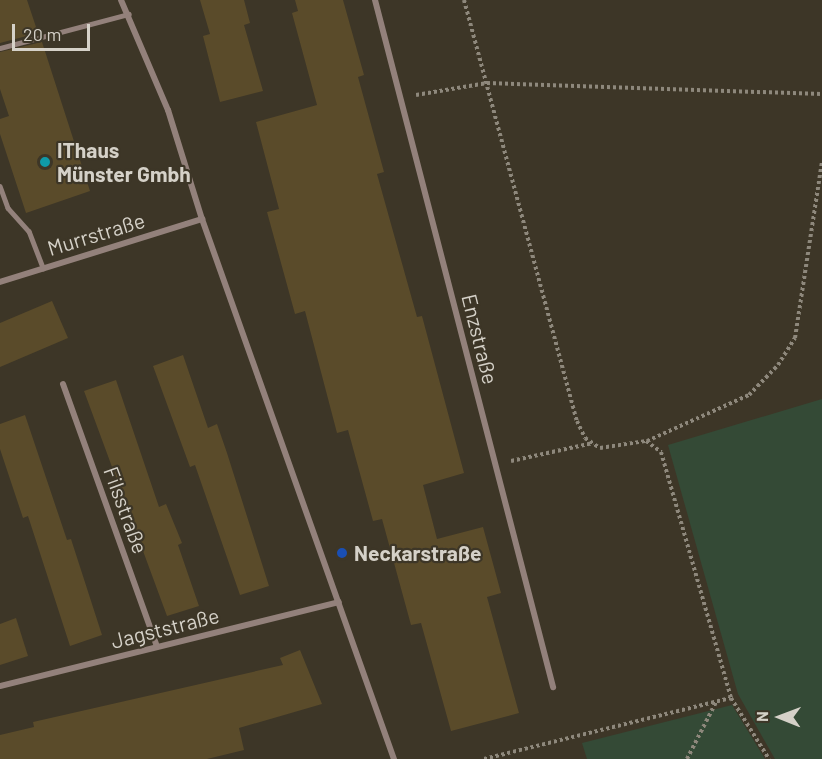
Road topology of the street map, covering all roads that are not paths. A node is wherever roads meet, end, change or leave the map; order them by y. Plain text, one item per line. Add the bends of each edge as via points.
1 (121, 0) edge
2 (375, 0) edge
3 (129, 14) junction
4 (0, 48) edge
5 (0, 186) edge
6 (202, 219) junction
7 (43, 268) junction
8 (0, 282) edge
9 (63, 384) dead end
10 (339, 602) junction
11 (157, 647) junction
12 (0, 686) edge
13 (553, 687) dead end
14 (394, 759) edge

1 - 3 street
2 - 13 street, Enzstraße
3 - 4 lane
3 - 6 street via 168,110
5 - 7 lane via 8,208 29,231
6 - 7 street, Murrstraße
6 - 10 street
7 - 8 street, Murrstraße
9 - 11 street, Filsstraße
10 - 11 street, Jagststraße
10 - 14 street
11 - 12 street, Jagststraße

